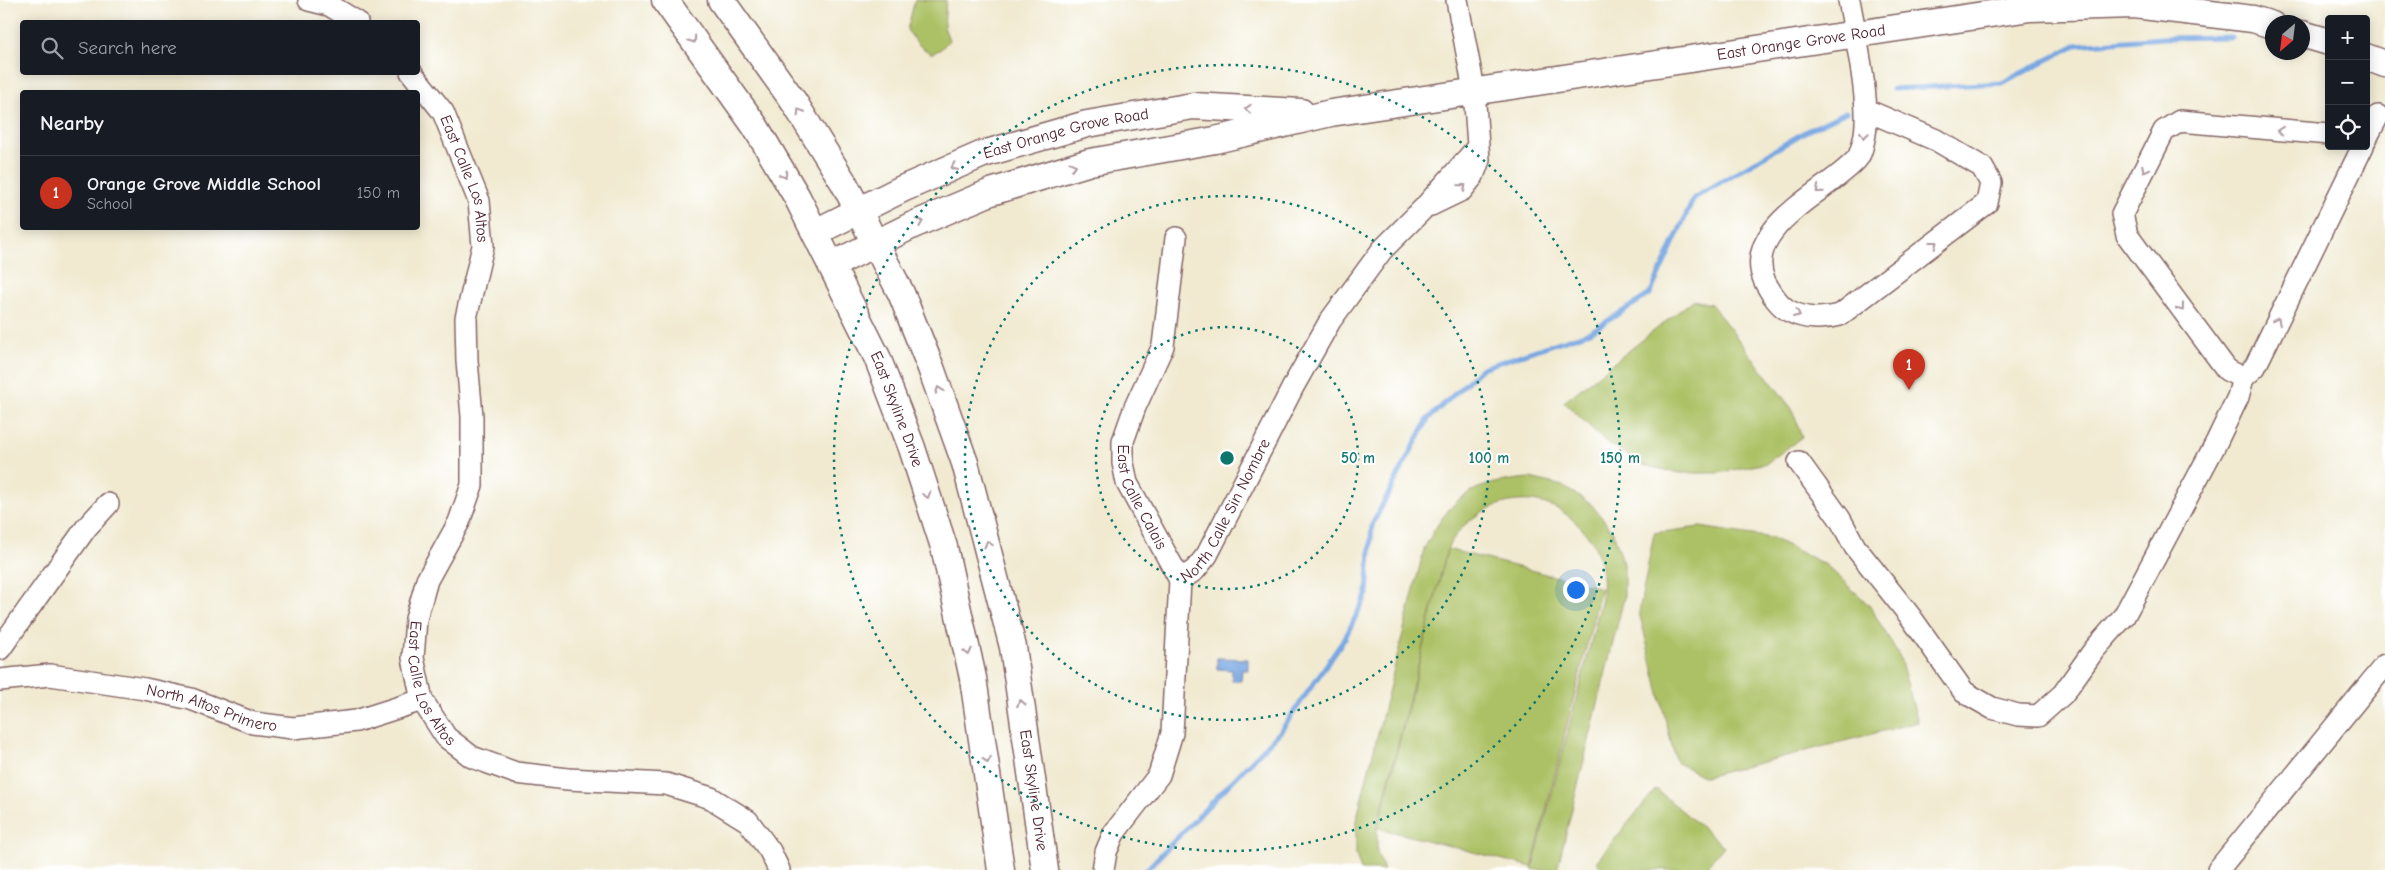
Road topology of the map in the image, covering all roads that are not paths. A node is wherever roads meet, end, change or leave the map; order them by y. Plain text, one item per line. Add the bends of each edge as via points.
1 (309, 0) edge
2 (665, 0) edge
3 (721, 0) edge
4 (1457, 0) edge
5 (1849, 0) edge
6 (354, 20) edge
7 (2265, 23) edge
8 (1855, 33) junction
9 (2310, 36) edge
10 (2325, 41) edge
11 (2370, 58) edge
12 (2385, 64) edge
13 (413, 75) edge
14 (1474, 90) junction
15 (1866, 110) junction
16 (1331, 113) junction
17 (2376, 114) edge
18 (2370, 130) edge
19 (2325, 134) edge
20 (1477, 148) junction
21 (2361, 150) edge
22 (1424, 208) junction
23 (859, 210) junction
24 (816, 232) junction
25 (1176, 238) dead end
26 (876, 242) junction
27 (832, 264) junction
28 (2242, 378) junction
29 (1799, 462) dead end
30 (108, 504) dead end
31 (1180, 580) junction
32 (0, 649) edge
33 (2385, 666) edge
34 (0, 680) edge
35 (422, 700) junction
36 (778, 870) edge
37 (1002, 870) edge
38 (1045, 870) edge
39 (1103, 870) edge
40 (2218, 870) edge

1 - 6 street via 329,6
2 -> 24 main road, East Skyline Drive via 755,126
23 -> 3 main road, East Skyline Drive via 794,102
4 - 14 street, North Calle Sin Nombre
5 - 8 street
7 - 8 main road, East Orange Grove Road via 2134,5 2030,8
8 - 14 main road, East Orange Grove Road
8 - 15 street
9 - 10 main road
11 - 12 main road
13 - 35 street, East Calle Los Altos via 443,112 479,201 483,246 466,318 472,485 459,522 427,580 416,619 413,658
14 - 16 main road, East Orange Grove Road
14 - 20 street, North Calle Sin Nombre
15 -> 15 street via 1865,138 1857,159 1775,226 1766,242 1762,260 1764,279 1772,296 1786,309 1803,317 1822,319 1840,315 1987,203 1991,183 1982,167 1936,140
16 -> 23 main road, East Orange Grove Road via 1193,106 1087,124 983,154
26 -> 16 main road, East Orange Grove Road via 991,192 1050,172 1215,140
17 - 18 street
19 -> 28 street via 2180,121 2164,130 2122,214 2132,242 2227,370
20 - 22 street, North Calle Sin Nombre via 1452,155 1443,164
20 - 22 street, North Calle Sin Nombre via 1478,160 1468,184
28 -> 21 street via 2255,367
22 - 31 street, North Calle Sin Nombre via 1382,250 1330,321 1207,555 1195,570
23 - 24 main road, East Orange Grove Road
23 - 26 main road, East Skyline Drive
24 - 27 main road, East Skyline Drive
25 - 31 street, East Calle Calais via 1164,346 1123,441 1123,463 1127,484
26 - 27 main road, East Orange Grove Road
38 -> 26 main road, East Skyline Drive via 1013,647 994,565 965,464 931,368 901,293
27 -> 37 main road, East Skyline Drive via 877,357 912,448 944,547 974,678
28 - 29 street via 2238,397 2220,435 2124,616 2094,650 2063,694 2038,716 1992,708 1964,692 1910,616 1855,547 1840,519
30 - 32 street via 86,528
31 - 39 street, North Calle Sin Nombre via 1172,733 1159,775 1114,833
33 - 40 street
34 - 35 street, North Altos Primero via 50,675 145,690 192,699 253,723 293,728 356,721
35 - 36 street, East Calle Los Altos via 446,737 472,757 516,773 666,784 712,798 748,821 770,851

